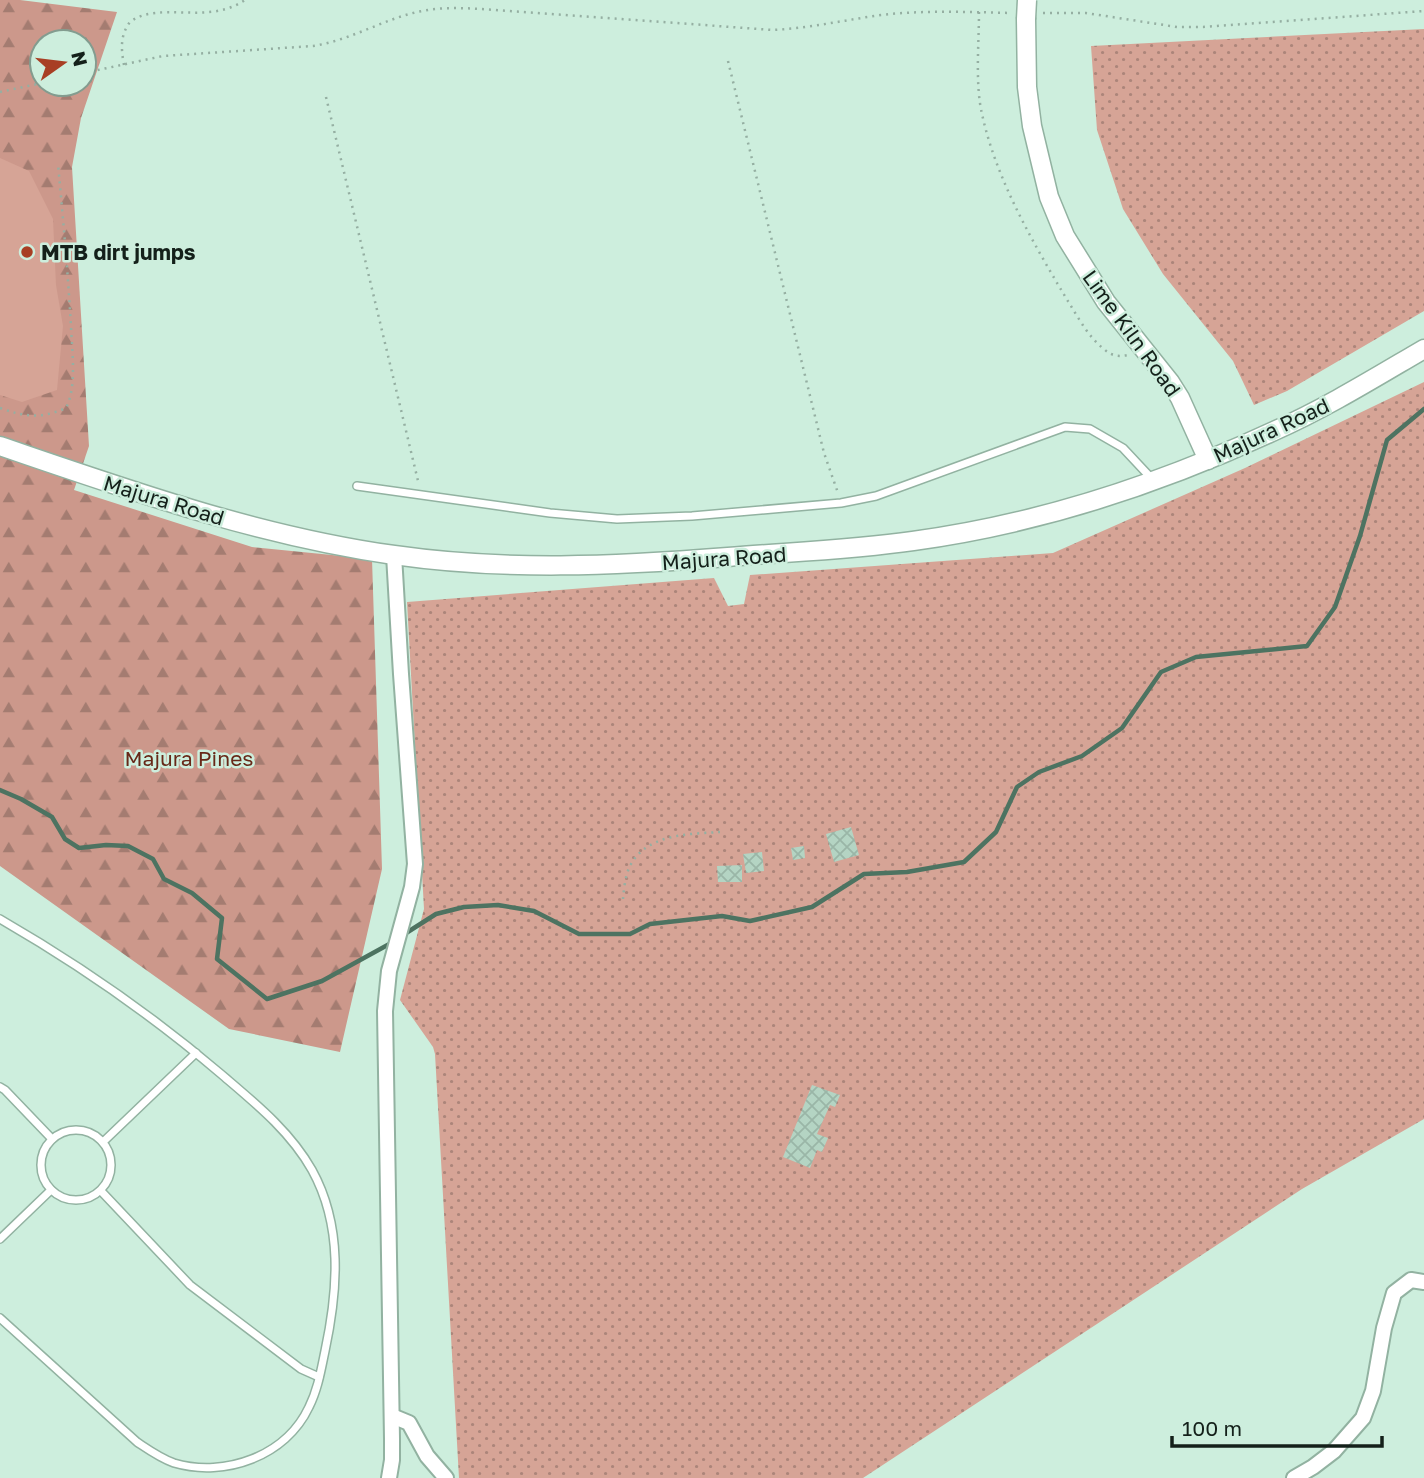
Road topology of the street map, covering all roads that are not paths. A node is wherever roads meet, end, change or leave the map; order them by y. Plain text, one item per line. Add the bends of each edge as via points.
1 (1028, 11) edge
2 (1424, 349) edge
3 (0, 446) edge
4 (1208, 460) junction
5 (1155, 482) junction
6 (357, 486) dead end
7 (394, 555) junction
8 (0, 919) edge
9 (196, 1053) junction
10 (0, 1087) edge
11 (52, 1139) junction
12 (103, 1142) junction
13 (51, 1190) junction
14 (101, 1191) junction
15 (0, 1239) edge
16 (1424, 1282) edge
17 (0, 1318) edge
18 (319, 1377) junction
19 (392, 1416) junction
20 (389, 1478) edge
21 (446, 1478) edge
22 (1294, 1478) edge

1 - 4 street, Lime Kiln Road via 1028,100 1049,197 1065,236 1106,302 1180,398
2 - 4 street, Majura Road via 1277,430
3 - 7 street, Majura Road via 249,526
4 - 5 street, Majura Road
5 - 6 lane via 1123,449 1090,429 1065,427 876,496 692,516 617,519 550,513
5 - 7 street, Majura Road via 1017,522 865,547 604,566 466,563
7 - 19 street via 415,864 384,1010
8 - 9 lane via 109,988
9 - 12 lane
9 - 18 lane via 279,1125 324,1195 335,1264 330,1327
10 - 11 lane
11 - 12 lane via 62,1132 85,1130
11 - 13 lane via 41,1164
12 - 14 lane via 112,1162
13 - 14 lane via 71,1201
13 - 15 lane
14 - 18 lane via 190,1285 301,1369
16 - 22 street via 1411,1280 1394,1293 1363,1418 1334,1451
17 - 18 lane via 137,1442 187,1466 224,1468 272,1449 299,1424
19 - 20 street
19 - 21 street via 409,1423

